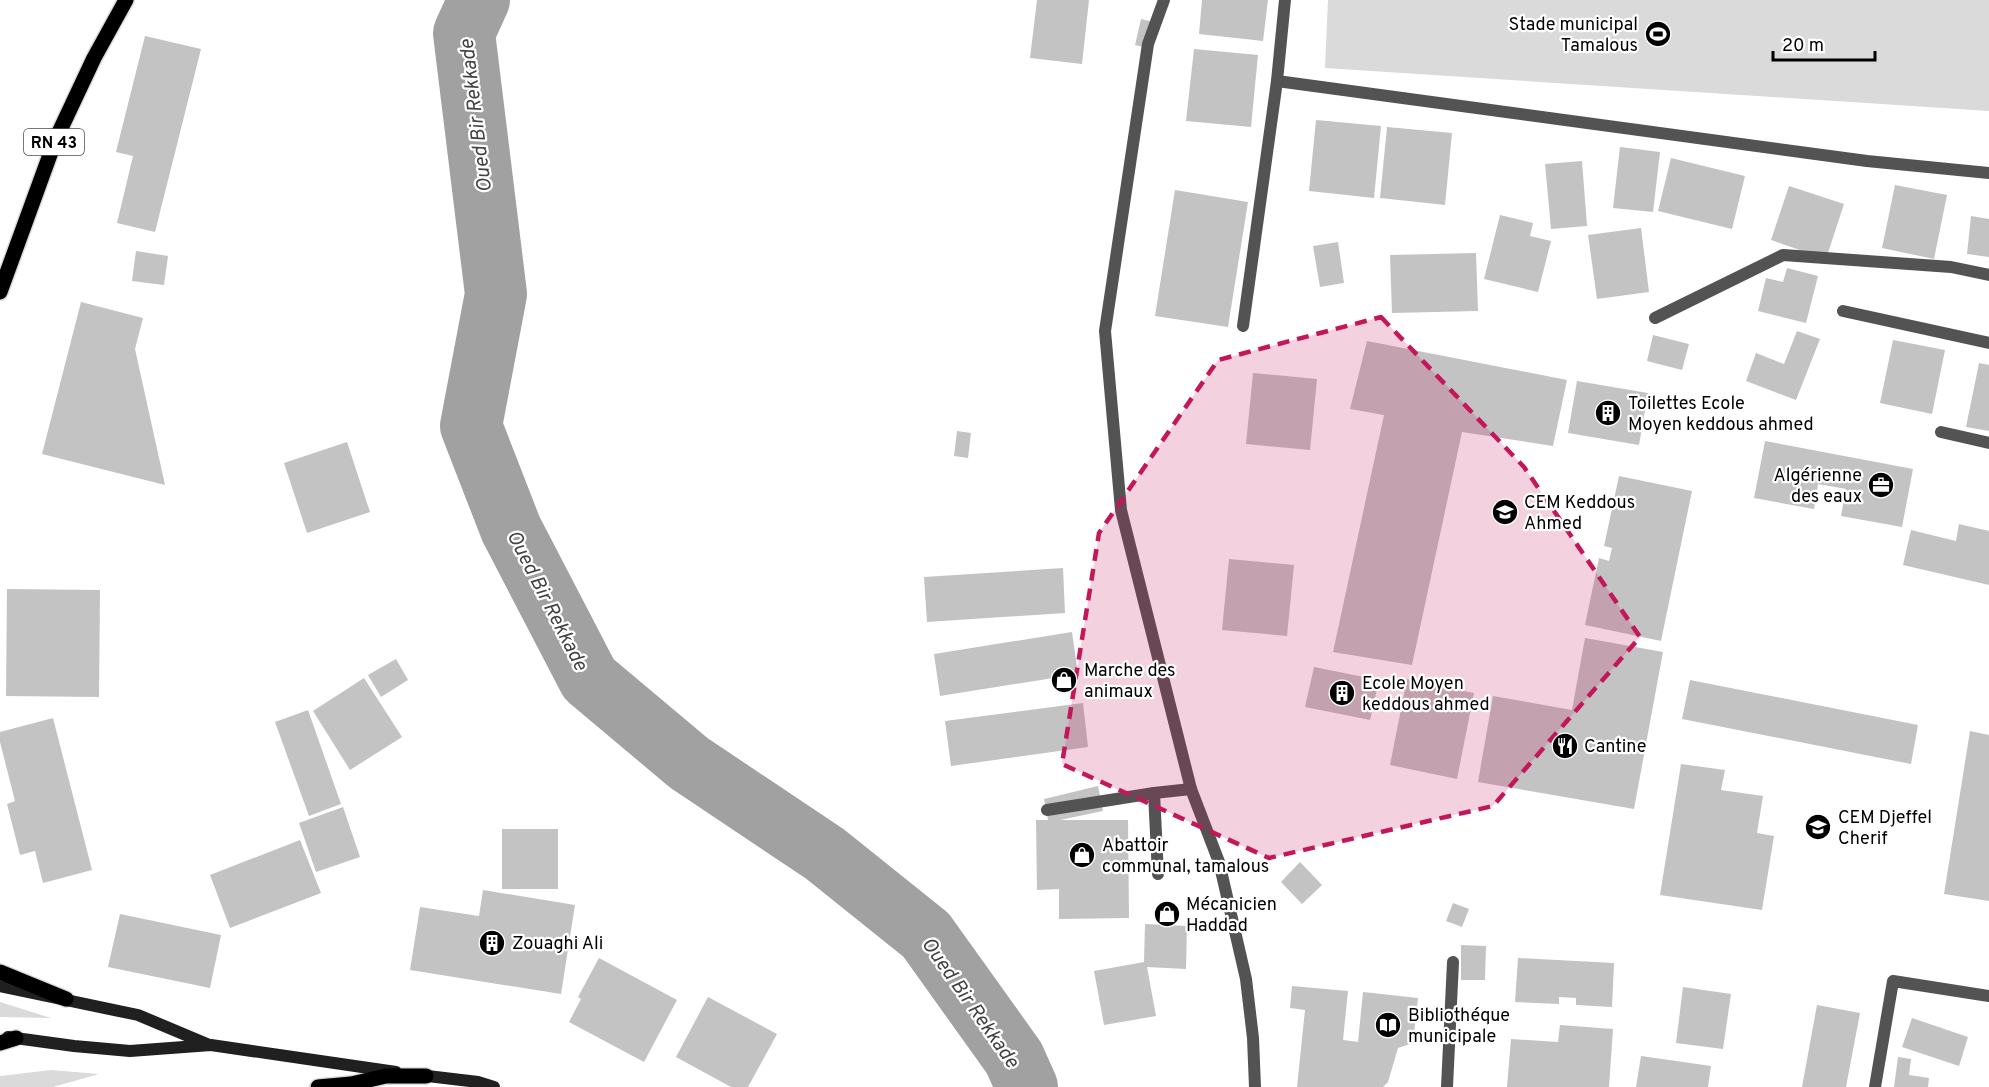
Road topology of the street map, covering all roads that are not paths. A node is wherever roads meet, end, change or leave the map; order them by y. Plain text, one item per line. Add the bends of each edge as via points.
1 (126, 0) edge
2 (1164, 0) edge
3 (1285, 0) edge
4 (1277, 81) junction
5 (1989, 173) edge
6 (1989, 275) edge
7 (0, 292) edge
8 (1843, 311) dead end
9 (1655, 318) dead end
10 (1244, 326) dead end
11 (1989, 343) edge
12 (1941, 432) dead end
13 (1989, 443) edge
14 (1191, 789) junction
15 (1154, 794) junction
16 (1047, 810) dead end
17 (1158, 874) dead end
18 (1453, 962) dead end
19 (0, 972) edge
20 (0, 986) edge
21 (1989, 996) edge
22 (66, 999) junction
23 (0, 1035) edge
24 (16, 1038) junction
25 (0, 1043) edge
26 (211, 1045) junction
27 (426, 1076) junction
28 (318, 1087) edge
29 (494, 1087) edge
30 (1255, 1087) edge
31 (1447, 1087) edge
32 (1875, 1087) edge

1 - 7 main road, RN 43 via 55,141
2 - 14 street via 1148,44 1105,331 1121,510
3 - 4 street
4 - 5 street via 1867,161
4 - 10 street
6 - 9 street via 1952,267 1783,255
8 - 11 street
12 - 13 street
14 - 15 street
14 - 30 street via 1219,862 1246,979
15 - 16 street
15 - 17 street
18 - 31 street
19 - 22 main road
20 - 22 street
21 - 32 street via 1893,981
22 - 26 street via 138,1016
23 - 24 street
24 - 25 main road
24 - 26 street via 130,1051
26 - 27 street
27 - 28 main road via 386,1076
27 - 29 street

